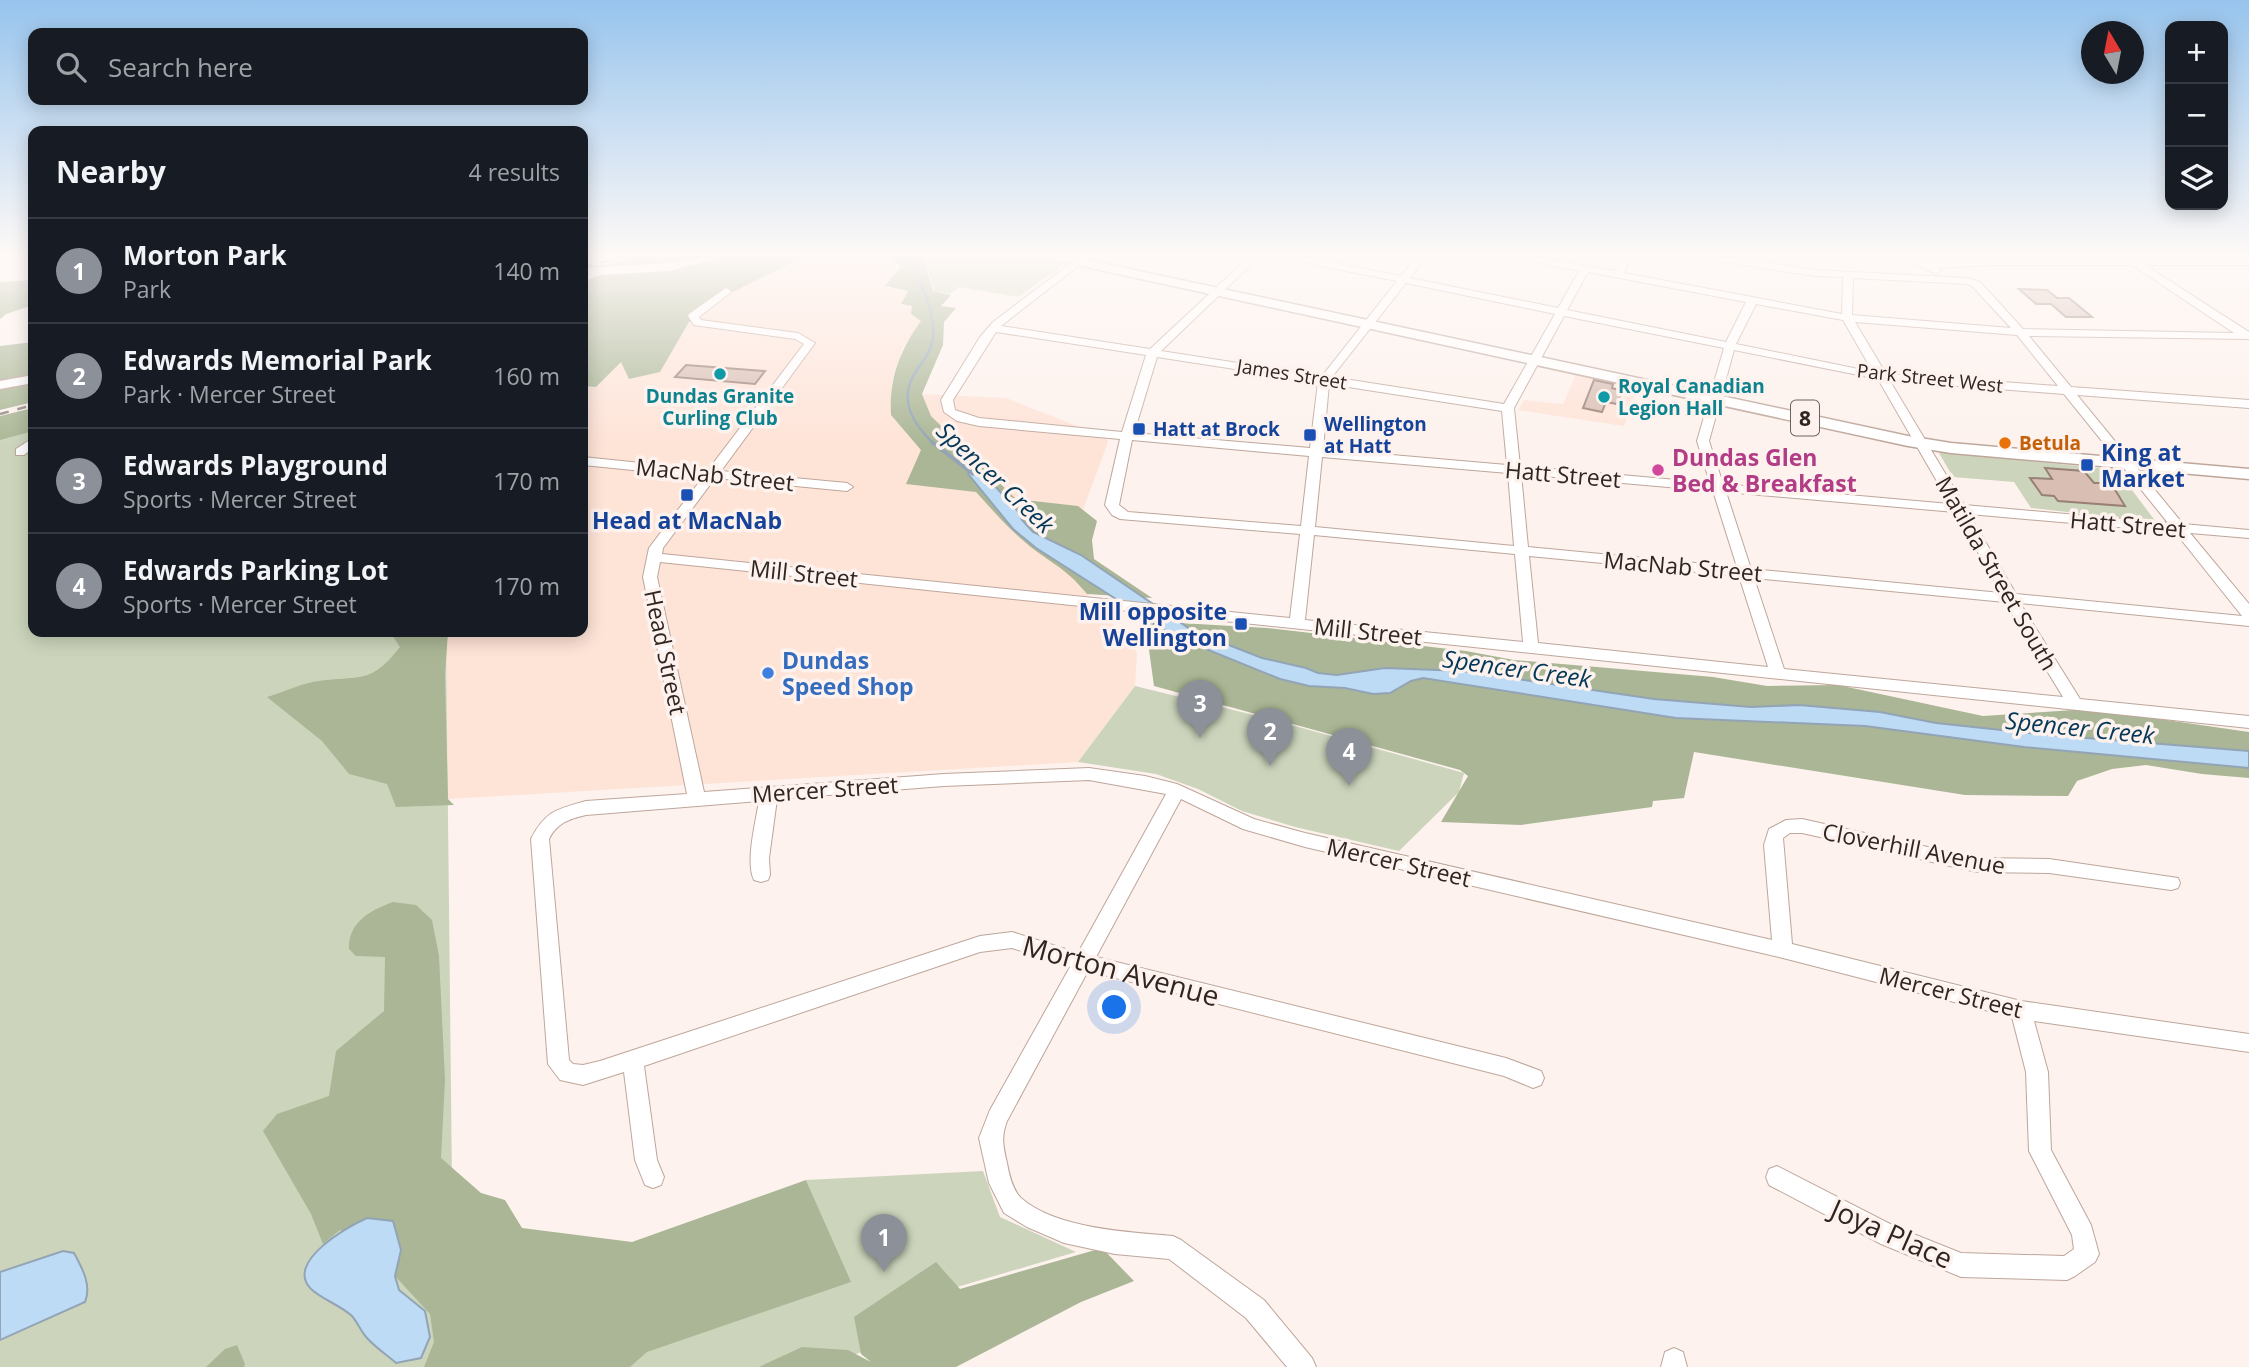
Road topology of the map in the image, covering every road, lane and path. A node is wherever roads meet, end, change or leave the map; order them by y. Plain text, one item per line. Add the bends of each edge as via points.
1 (696, 320) edge
2 (1002, 320) edge
3 (1186, 320) edge
4 (1349, 320) edge
5 (1371, 320) edge
6 (1555, 320) edge
7 (1599, 320) edge
8 (1743, 320) edge
9 (1848, 320) edge
10 (1869, 320) edge
11 (2009, 320) edge
12 (2224, 320) edge
13 (1368, 324) junction
14 (993, 328) junction
15 (2020, 332) junction
16 (2249, 336) edge
17 (1730, 346) junction
18 (1153, 352) junction
19 (1532, 360) junction
20 (1883, 377) junction
21 (28, 380) edge
22 (1324, 380) junction
23 (0, 385) edge
24 (2068, 391) junction
25 (1715, 399) junction
26 (2249, 404) edge
27 (1508, 408) junction
28 (1127, 436) junction
29 (1920, 443) junction
30 (28, 446) edge
31 (20, 452) dead end
32 (1315, 452) junction
33 (588, 461) edge
34 (2126, 463) junction
35 (1514, 470) junction
36 (712, 473) junction
37 (2249, 474) edge
38 (848, 487) dead end
39 (1720, 488) junction
40 (1959, 508) junction
41 (2179, 528) junction
42 (1306, 530) junction
43 (2249, 534) edge
44 (1522, 551) junction
45 (654, 557) junction
46 (1746, 572) junction
47 (2010, 597) junction
48 (2249, 614) edge
49 (2249, 621) edge
50 (1297, 624) junction
51 (1531, 649) junction
52 (1778, 674) junction
53 (2075, 704) junction
54 (2249, 722) edge
55 (1177, 790) junction
56 (769, 794) junction
57 (697, 798) junction
58 (761, 875) dead end
59 (2171, 883) dead end
60 (1783, 950) junction
61 (1081, 961) junction
62 (2021, 1010) junction
63 (2249, 1043) edge
64 (633, 1061) junction
65 (1533, 1078) dead end
66 (653, 1177) dead end
67 (1777, 1177) dead end
68 (1303, 1367) edge

1 - 36 street, Head Street via 798,336 810,343
2 - 14 street
3 - 18 street
4 - 13 main road, 8
5 - 13 street
6 - 19 street
7 - 17 street, Park Street West
8 - 17 street
9 - 20 street, Matilda Street South
10 - 15 street
11 - 15 street
12 - 16 street
13 - 19 main road, 8
13 - 22 street
14 - 18 street, James Street
14 - 28 street, Hatt Street via 947,400 950,412 961,418
15 - 16 street
15 - 24 street
17 - 20 street, Park Street West
17 - 25 street
18 - 22 street, James Street
18 - 28 street
19 - 25 main road, 8
19 - 27 street
20 - 24 street, Park Street West
20 - 29 street, Matilda Street South
21 - 23 main road
22 - 27 street, James Street
22 - 32 street
24 - 26 street, Park Street West
24 - 34 street
25 - 29 main road, 8
25 - 39 street via 1703,441
27 - 35 street
28 - 32 street, Hatt Street
28 - 42 street, MacNab Street via 1112,505 1117,512
29 - 34 main road, 8
29 - 40 street, Matilda Street South
30 - 31 street
32 - 35 street, Hatt Street
32 - 42 street
33 - 36 street, MacNab Street
34 - 37 main road, 8
34 - 41 street
35 - 39 street, Hatt Street
35 - 44 street
36 - 38 street, MacNab Street
36 - 45 street, Head Street via 663,537
39 - 40 street, Hatt Street
39 - 46 street
40 - 41 street, Hatt Street
40 - 47 street, Matilda Street South
41 - 43 street, Hatt Street
41 - 48 street
42 - 44 street, MacNab Street
42 - 50 street
44 - 46 street, MacNab Street
44 - 51 street
45 - 50 street, Mill Street
45 - 57 street, Head Street via 650,577
46 - 47 street, MacNab Street
46 - 52 street
47 - 49 street, MacNab Street
47 - 53 street, Matilda Street South
50 - 51 street, Mill Street
51 - 52 street, Mill Street
52 - 53 street, Mill Street
53 - 54 street, Mill Street
55 - 56 street, Mercer Street via 1089,774 1040,774
55 - 60 street, Mercer Street via 1249,824 1305,840
55 - 61 street
56 - 57 street, Mercer Street
56 - 58 street
57 - 64 street, Mercer Street via 562,814 547,823 540,839 559,1065 567,1073 583,1074
59 - 60 street, Cloverhill Avenue via 2049,866 1978,865 1802,826 1786,827 1775,834 1773,845
60 - 62 street, Mercer Street
61 - 64 street, Morton Avenue via 1012,940 980,944
61 - 65 street, Morton Avenue via 1506,1067
61 - 68 street via 990,1138 1000,1183 1012,1205 1064,1231 1173,1248 1255,1308
62 - 63 street, Mercer Street
62 - 67 street, Joya Place via 2037,1072 2040,1151 2083,1233 2087,1254 2067,1268 1961,1265 1889,1236
64 - 66 street via 646,1160

